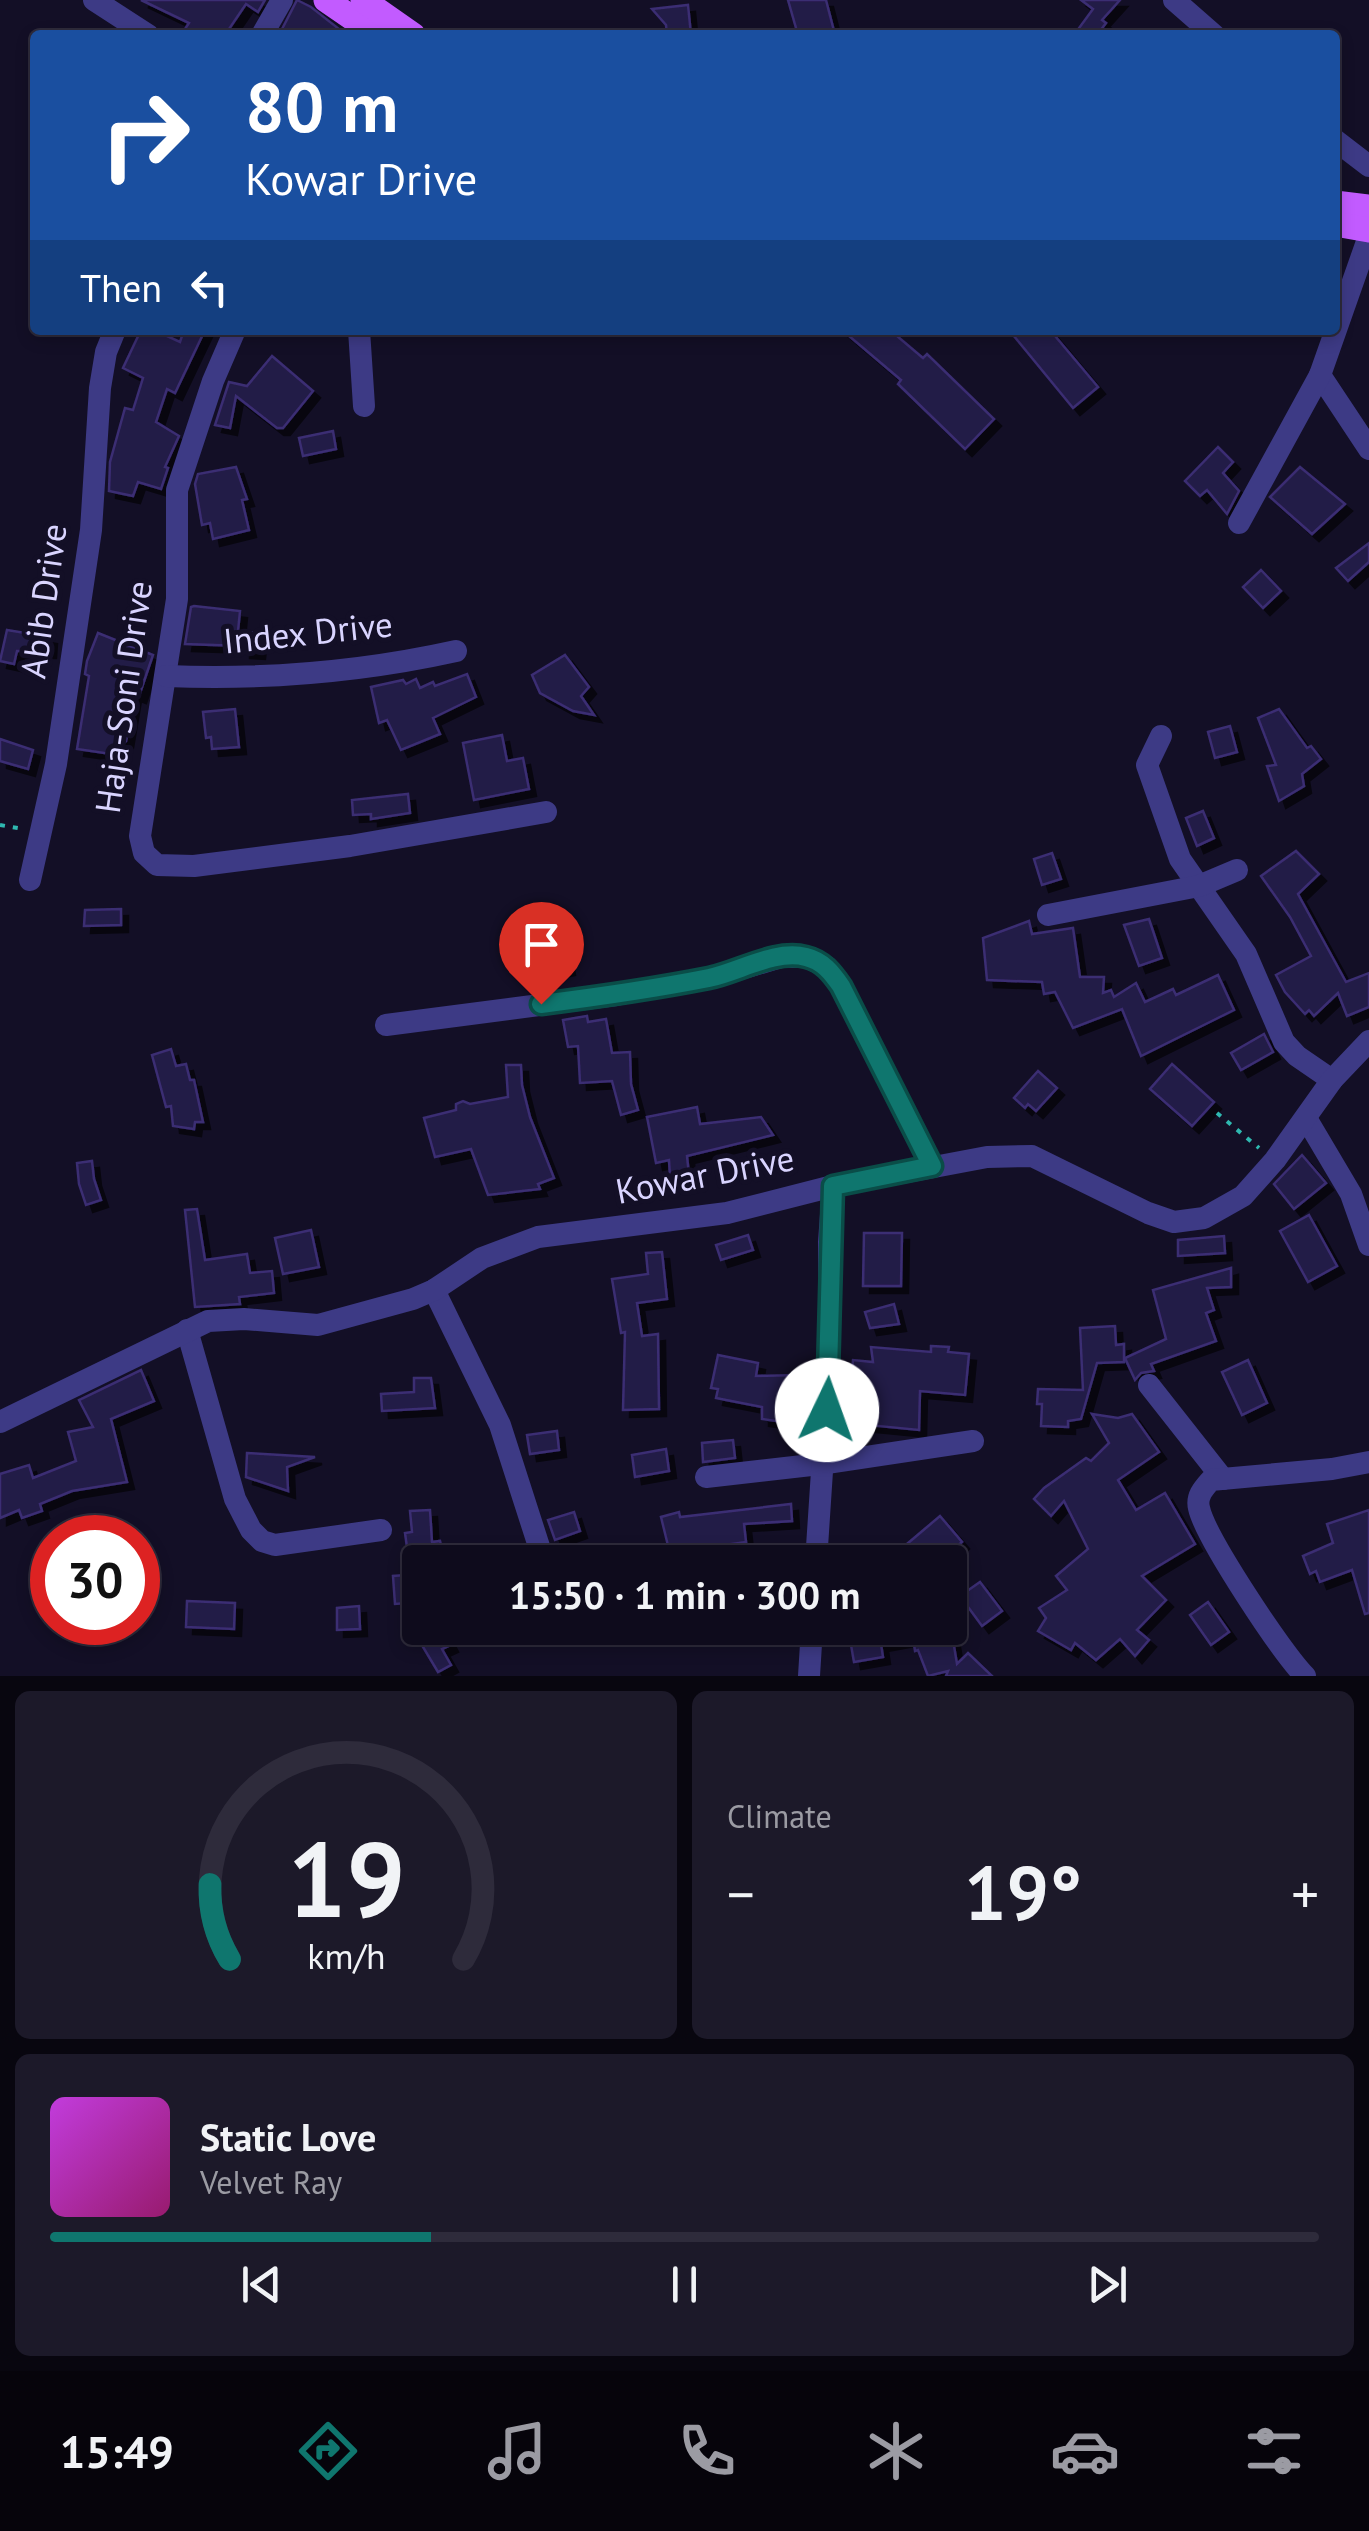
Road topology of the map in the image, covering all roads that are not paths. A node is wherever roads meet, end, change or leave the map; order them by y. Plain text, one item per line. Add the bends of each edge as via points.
1 (94, 0) edge
2 (282, 0) edge
3 (326, 0) edge
4 (363, 0) edge
5 (1174, 0) edge
6 (140, 30) edge
7 (265, 30) edge
8 (370, 30) edge
9 (406, 30) edge
10 (1208, 30) edge
11 (1340, 144) edge
12 (1369, 166) edge
13 (1340, 203) edge
14 (1369, 207) edge
15 (1340, 225) edge
16 (1369, 233) edge
17 (1340, 317) edge
18 (113, 335) edge
19 (233, 335) edge
20 (358, 335) edge
21 (1334, 335) edge
22 (1320, 375) junction
23 (364, 406) dead end
24 (1369, 449) edge
25 (1239, 523) dead end
26 (456, 651) dead end
27 (166, 676) junction
28 (1160, 736) dead end
29 (546, 812) dead end
30 (1237, 870) dead end
31 (30, 880) dead end
32 (1200, 886) junction
33 (1048, 915) dead end
34 (386, 1025) dead end
35 (1369, 1042) edge
36 (1332, 1080) junction
37 (1306, 1118) junction
38 (932, 1166) junction
39 (833, 1186) junction
40 (1369, 1245) edge
41 (434, 1290) junction
42 (186, 1330) junction
43 (1149, 1385) dead end
44 (0, 1422) edge
45 (973, 1441) dead end
46 (1369, 1462) edge
47 (820, 1464) junction
48 (706, 1477) dead end
49 (1217, 1479) junction
50 (381, 1530) dead end
51 (539, 1545) edge
52 (817, 1545) edge
53 (811, 1645) edge
54 (809, 1676) edge
55 (1305, 1676) edge

1 - 6 street
2 - 7 street
3 - 8 main road
4 - 9 main road
5 - 10 street
11 - 12 street
13 - 14 main road
15 - 16 main road
16 - 17 street
18 - 31 street, Abib Drive via 100,388 90,530 56,764
19 - 27 street, Haja-Soni Drive via 178,490 177,598
20 - 23 street
21 - 22 street
22 - 24 street
22 - 25 street
26 - 27 street, Index Drive via 298,675
27 - 29 street, Haja-Soni Drive via 140,836 156,864 194,866 350,846
28 - 32 street via 1147,766 1180,859
30 - 32 street
32 - 33 street
32 - 36 street via 1246,954 1284,1042
34 - 38 street via 616,995 806,957 827,967 841,986
35 - 36 street, Kowar Drive
36 - 37 street, Kowar Drive
37 - 38 street, Kowar Drive via 1243,1196 1204,1218 1174,1222 1032,1156
37 - 40 street via 1351,1194
38 - 39 street, Kowar Drive
39 - 41 street, Kowar Drive via 727,1213 538,1237 482,1258
39 - 47 street
41 - 42 street, Kowar Drive via 318,1325 244,1319
41 - 51 street via 500,1424
42 - 44 street, Kowar Drive
42 - 50 street via 251,1530 275,1545
43 - 49 street
45 - 47 street
46 - 49 street
47 - 48 street
47 - 52 street
49 - 55 street via 1200,1494 1198,1506 1227,1564
53 - 54 street

